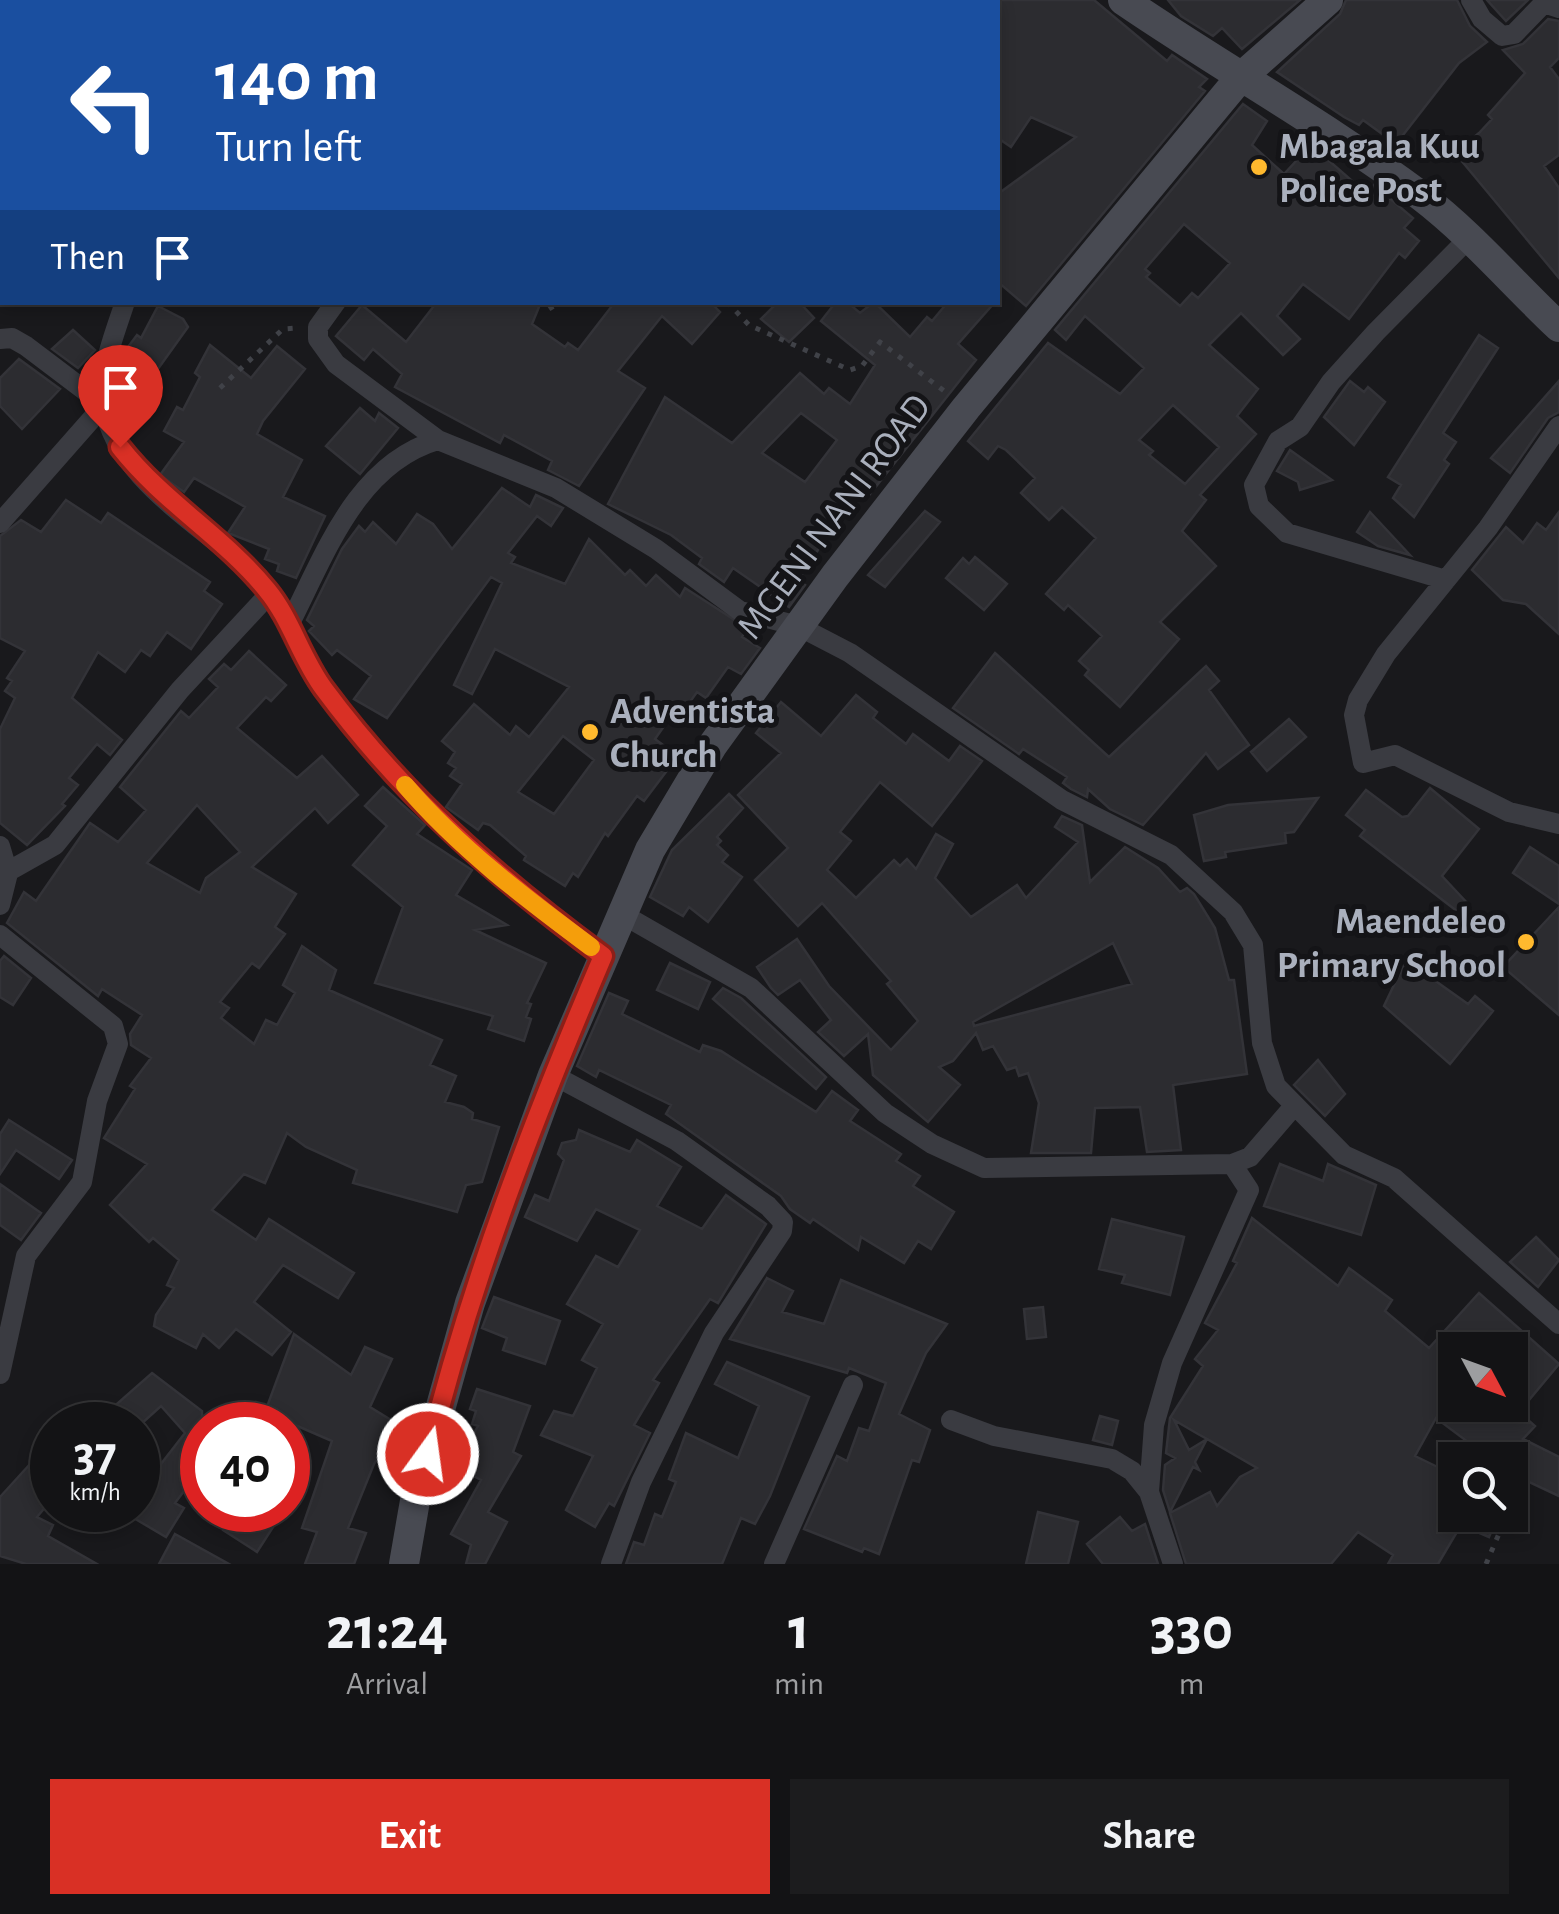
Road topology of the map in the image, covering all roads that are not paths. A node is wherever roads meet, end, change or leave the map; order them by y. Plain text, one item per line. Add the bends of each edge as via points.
1 (1122, 0) edge
2 (1328, 0) edge
3 (1472, 0) edge
4 (1559, 8) edge
5 (1239, 79) junction
6 (1467, 240) junction
7 (124, 305) edge
8 (334, 305) edge
9 (1559, 328) edge
10 (0, 339) edge
11 (104, 404) junction
12 (1559, 426) edge
13 (438, 440) junction
14 (0, 523) edge
15 (1446, 580) junction
16 (270, 593) junction
17 (288, 626) junction
18 (798, 626) junction
19 (1559, 824) edge
20 (0, 846) edge
21 (4, 875) edge
22 (0, 905) edge
23 (622, 914) junction
24 (0, 935) edge
25 (603, 956) junction
26 (553, 1074) junction
27 (1294, 1106) junction
28 (1232, 1164) junction
29 (1559, 1324) edge
30 (0, 1374) edge
31 (853, 1384) dead end
32 (951, 1420) dead end
33 (1149, 1492) junction
34 (404, 1564) edge
35 (611, 1564) edge
36 (774, 1564) edge
37 (1173, 1564) edge

1 - 5 street
2 - 5 street, MGENI NANI ROAD
3 - 4 street via 1502,36 1514,34 1544,3
5 - 6 street via 1425,199
5 - 18 street, MGENI NANI ROAD via 966,408
6 - 9 street
6 - 15 street via 1331,382 1300,427 1278,440 1254,484 1259,506 1287,533
7 - 11 street via 109,348
8 - 13 street via 318,340 355,382
10 - 11 street via 26,346
11 - 14 street
11 - 16 street via 120,447 141,474
12 - 15 street
13 - 17 street via 394,459 350,509
13 - 18 street via 556,488 740,611
15 - 19 street via 1358,700 1359,760 1395,755 1509,812
16 - 17 street
16 - 21 street via 180,690 55,845
17 - 25 street via 324,689 440,825
18 - 23 street, MGENI NANI ROAD via 712,746 650,850
18 - 27 street via 850,652 1062,800 1161,848 1234,912 1253,946 1266,1066
20 - 21 street
21 - 22 street
23 - 25 street, MGENI NANI ROAD
23 - 28 street via 733,976 885,1112 984,1168
24 - 30 street via 113,1026 118,1044 97,1101 82,1182 26,1256
25 - 26 street, MGENI NANI ROAD
26 - 34 street, MGENI NANI ROAD via 470,1303 416,1495
26 - 35 street via 677,1141 783,1222 714,1333 641,1482
27 - 28 street via 1250,1157
27 - 29 street via 1344,1155 1394,1178
28 - 33 street via 1250,1190 1172,1363 1154,1425
31 - 36 street
32 - 33 street via 994,1436 1112,1459
33 - 37 street

